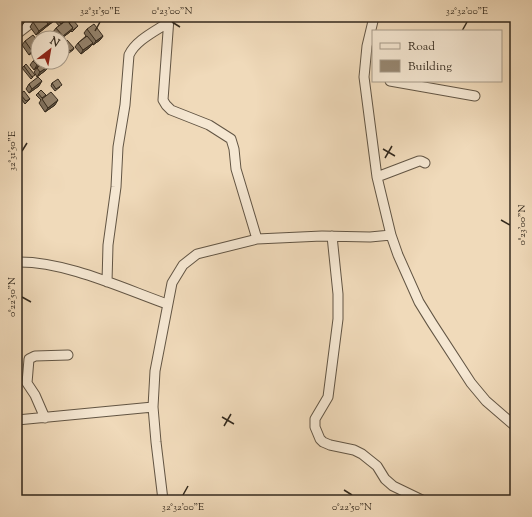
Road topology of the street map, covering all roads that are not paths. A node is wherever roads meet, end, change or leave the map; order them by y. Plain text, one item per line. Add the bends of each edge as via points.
1 (40, 17) edge
2 (374, 17) edge
3 (169, 20) edge
4 (17, 34) edge
5 (369, 77) edge
6 (396, 82) edge
7 (475, 96) dead end
8 (424, 163) dead end
9 (377, 177) junction
10 (391, 235) junction
11 (332, 236) junction
12 (257, 239) junction
13 (17, 262) edge
14 (107, 282) junction
15 (167, 304) junction
16 (68, 355) dead end
17 (153, 407) junction
18 (45, 418) junction
19 (17, 420) edge
20 (515, 426) edge
21 (163, 500) edge
22 (422, 500) edge

1 - 4 street
2 - 5 street via 367,46
3 - 12 street via 163,100 171,110 210,125 231,140 236,169
3 - 14 street via 136,45 129,55 108,245
5 - 9 street
6 - 7 street
8 - 9 street via 419,161
9 - 10 street
10 - 11 street
10 - 20 street via 419,302 432,323 471,383 486,401
11 - 12 street
11 - 22 street via 338,319 328,397 315,419 315,427 324,442 362,454 377,466 392,486
12 - 15 street via 197,254 183,265 172,283
13 - 14 street via 46,264
14 - 15 street
15 - 17 street via 155,371
16 - 18 street via 29,358 27,383
17 - 18 street
17 - 21 street
18 - 19 street

